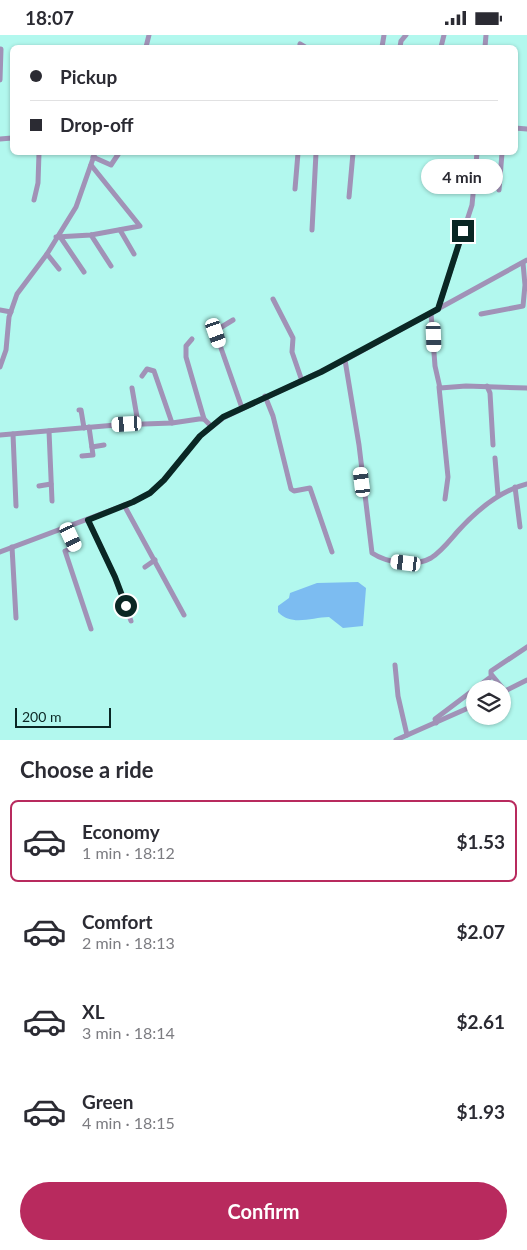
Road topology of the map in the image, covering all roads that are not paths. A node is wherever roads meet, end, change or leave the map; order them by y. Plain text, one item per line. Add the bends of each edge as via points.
1 (1, 49) dead end
2 (0, 80) edge
3 (39, 155) edge
4 (94, 155) edge
5 (118, 155) edge
6 (298, 155) edge
7 (316, 155) edge
8 (353, 155) edge
9 (477, 155) edge
10 (502, 155) edge
11 (91, 165) junction
12 (295, 189) dead end
13 (499, 191) dead end
14 (349, 197) dead end
15 (34, 199) dead end
16 (312, 230) dead end
17 (120, 231) junction
18 (91, 235) junction
19 (58, 238) junction
20 (46, 253) junction
21 (134, 254) dead end
22 (525, 262) edge
23 (111, 266) dead end
24 (59, 269) dead end
25 (84, 272) dead end
26 (272, 299) dead end
27 (438, 309) junction
28 (0, 310) edge
29 (11, 311) junction
30 (431, 313) junction
31 (481, 314) dead end
32 (233, 320) dead end
33 (192, 339) dead end
34 (3, 350) edge
35 (345, 359) junction
36 (0, 367) edge
37 (142, 376) dead end
38 (302, 381) junction
39 (487, 386) junction
40 (439, 387) junction
41 (527, 388) edge
42 (132, 389) dead end
43 (265, 396) junction
44 (242, 408) junction
45 (79, 410) dead end
46 (204, 419) junction
47 (138, 423) junction
48 (172, 423) junction
49 (211, 426) junction
50 (87, 428) junction
51 (49, 431) junction
52 (13, 434) junction
53 (0, 435) edge
54 (104, 445) dead end
55 (493, 445) dead end
56 (92, 447) junction
57 (82, 456) dead end
58 (495, 458) dead end
59 (527, 483) edge
60 (51, 484) junction
61 (40, 486) dead end
62 (515, 487) junction
63 (498, 495) junction
64 (445, 499) dead end
65 (52, 501) dead end
66 (124, 505) junction
67 (16, 506) dead end
68 (88, 520) junction
69 (66, 527) junction
70 (520, 527) dead end
71 (12, 547) junction
72 (0, 552) edge
73 (332, 552) dead end
74 (154, 560) junction
75 (145, 567) dead end
76 (184, 615) dead end
77 (16, 619) dead end
78 (131, 621) dead end
79 (91, 629) dead end
80 (527, 647) edge
81 (395, 665) dead end
82 (492, 675) junction
83 (486, 680) edge
84 (496, 680) edge
85 (527, 680) edge
86 (511, 687) edge
87 (466, 696) edge
88 (466, 709) edge
89 (436, 723) junction
90 (407, 735) junction
91 (396, 740) edge

1 - 2 street
3 - 15 street
4 - 5 street via 111,165
4 - 11 street
6 - 12 street
7 - 16 street
8 - 14 street
9 - 27 street via 472,205
10 - 13 street
11 - 17 street via 140,225
11 - 19 street via 76,207
17 - 18 street
17 - 21 street
18 - 19 street
18 - 23 street
19 - 20 street
19 - 25 street
20 - 24 street
20 - 29 street via 22,285
22 - 27 street
22 - 31 street via 523,306
26 - 38 street via 293,338 292,352
27 - 30 street
28 - 29 street
29 - 34 street
30 - 35 street
30 - 40 street
32 - 44 street via 215,331
33 - 46 street via 186,345 186,357
34 - 36 street
35 - 38 street
35 - 63 street via 372,553 389,561 406,563 430,558
37 - 48 street via 147,369 154,371
38 - 43 street
39 - 40 street
39 - 41 street
39 - 55 street
40 - 64 street via 448,477
42 - 47 street
43 - 44 street
43 - 73 street via 291,489 310,489
44 - 49 street
45 - 50 street
46 - 48 street
46 - 49 street
47 - 48 street
47 - 50 street
49 - 66 street via 156,487
50 - 51 street
50 - 56 street
51 - 52 street
51 - 60 street
52 - 53 street
52 - 67 street
54 - 56 street
56 - 57 street via 93,455
58 - 63 street
59 - 62 street
60 - 61 street
60 - 65 street
62 - 63 street
62 - 70 street
66 - 68 street
66 - 74 street
68 - 69 street
68 - 78 street via 115,577
69 - 71 street
69 - 79 street via 76,547 65,551
71 - 72 street
71 - 77 street
74 - 75 street
74 - 76 street
80 - 82 street via 496,666 491,671
81 - 90 street
82 - 83 street
82 - 84 street
85 - 86 street
87 - 89 street via 435,719
88 - 89 street
89 - 90 street
90 - 91 street

